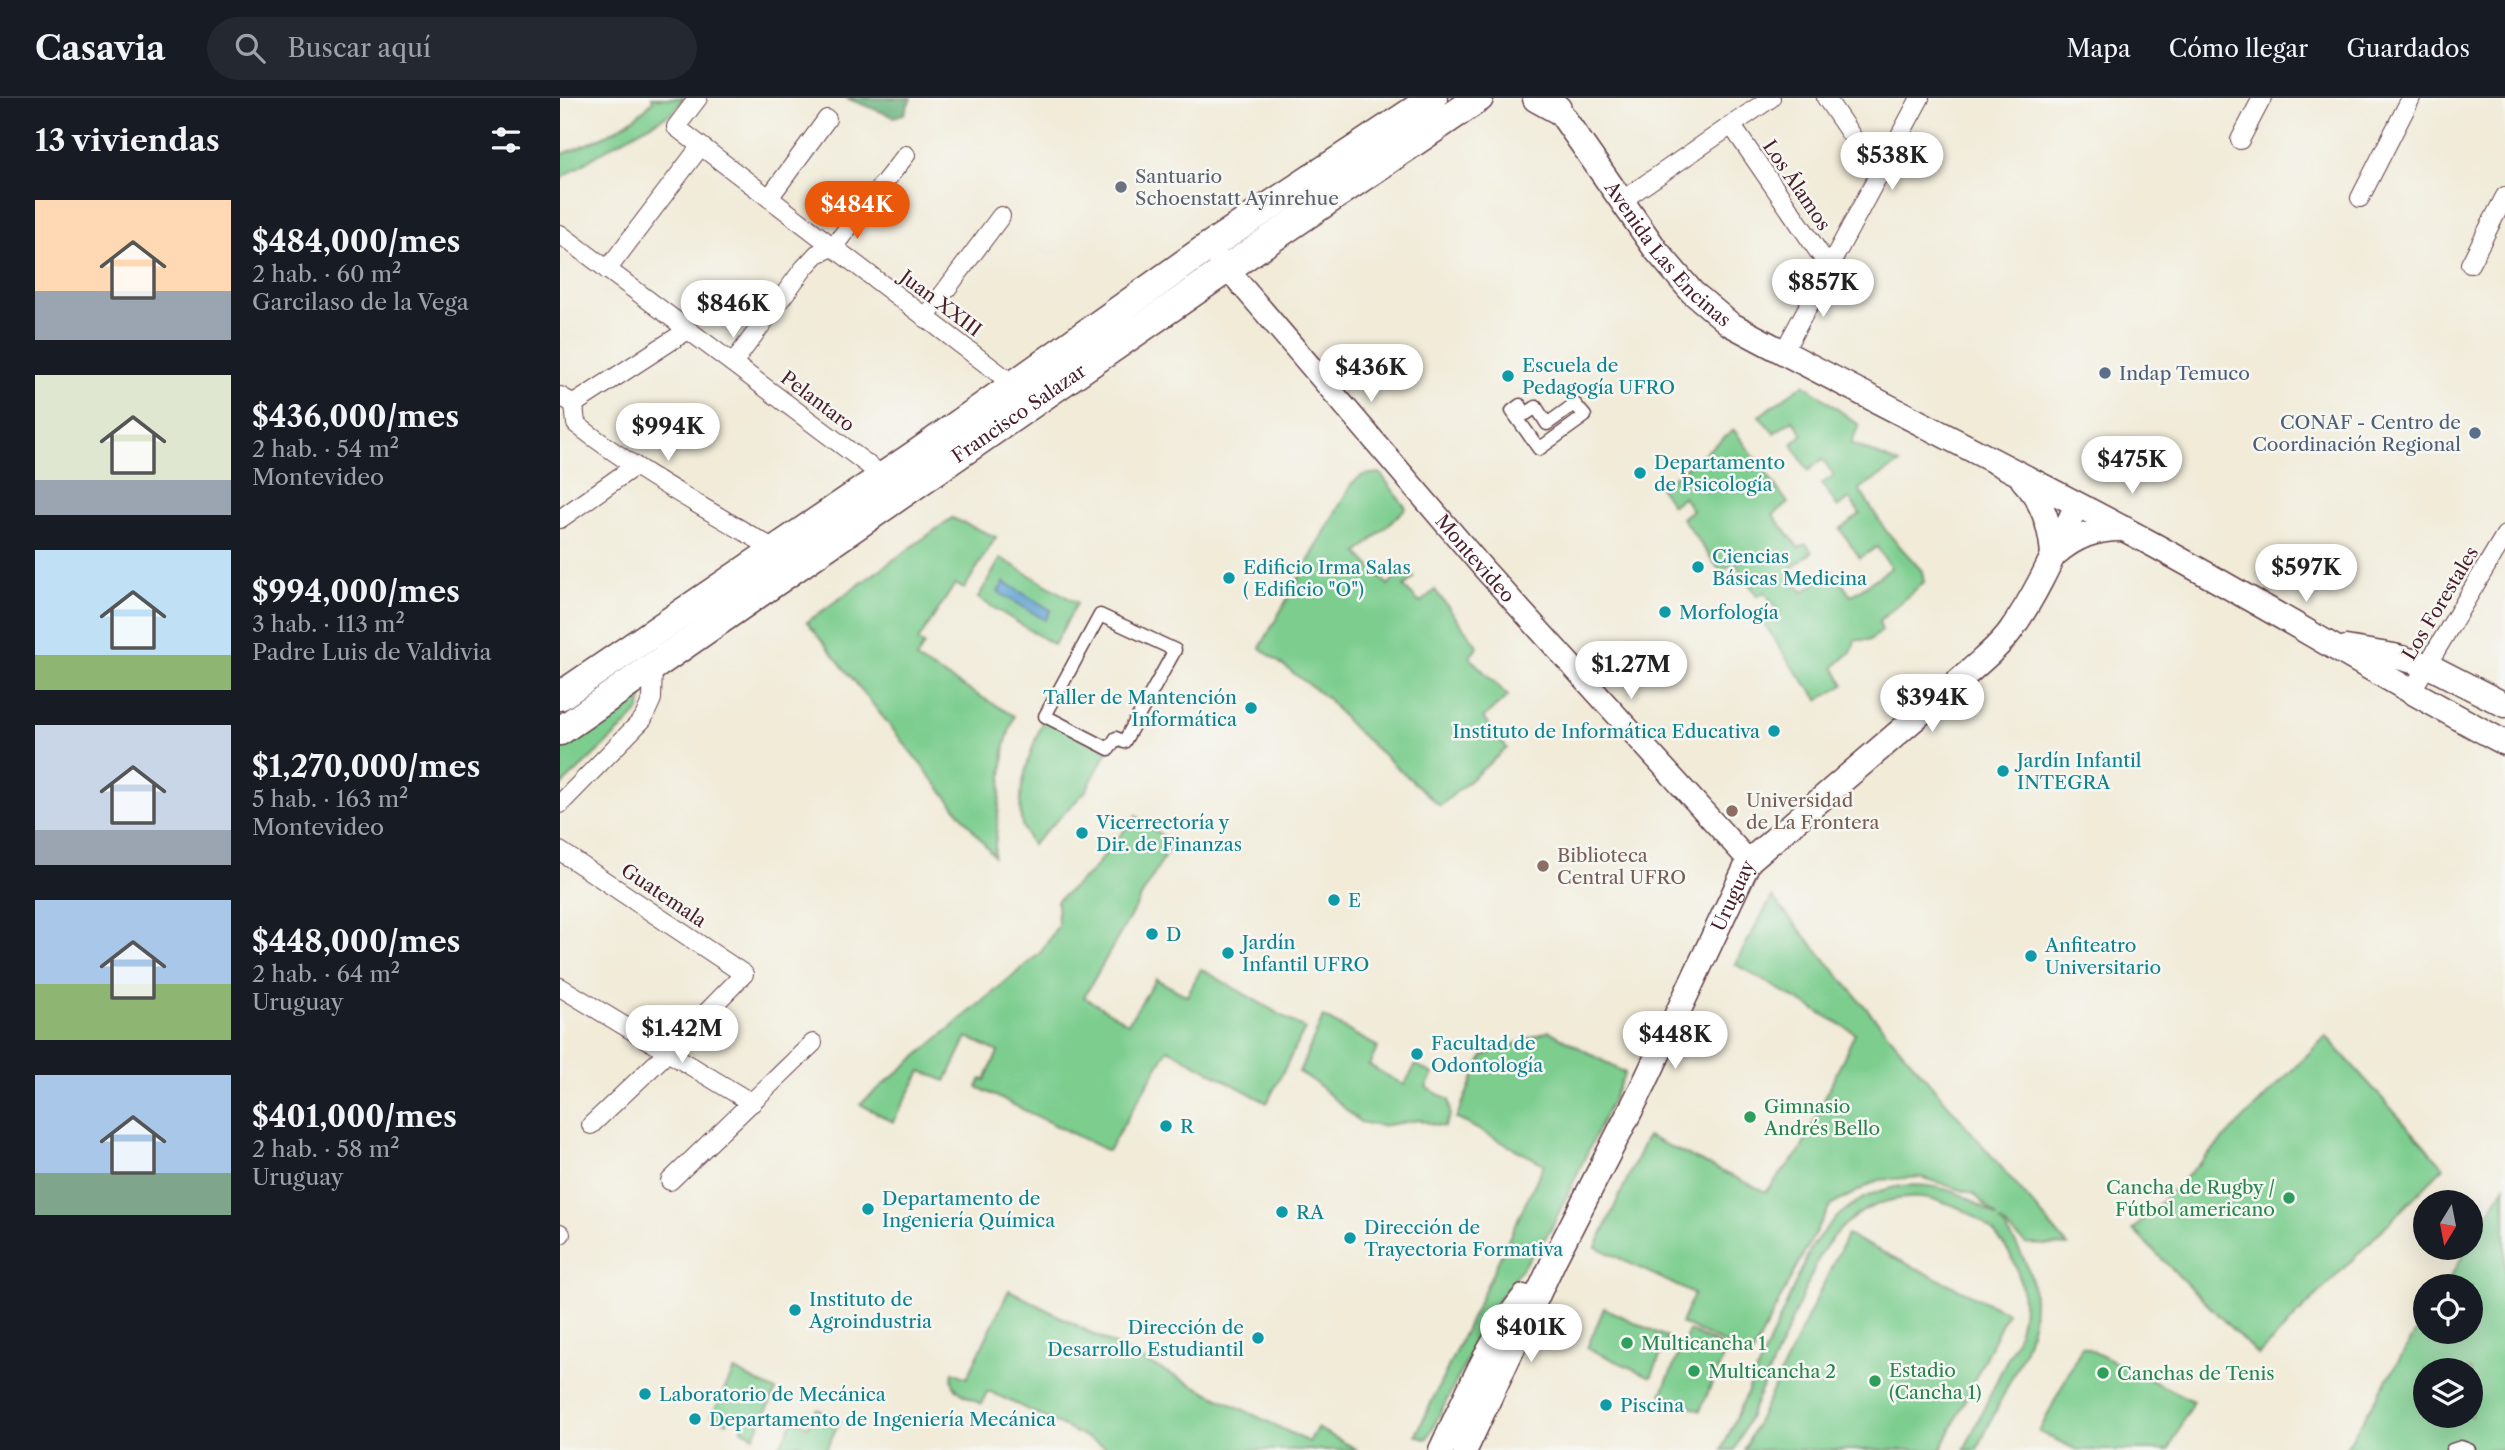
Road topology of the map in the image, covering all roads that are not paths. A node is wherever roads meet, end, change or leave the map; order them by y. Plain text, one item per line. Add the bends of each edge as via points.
1 (698, 98) edge
2 (1433, 98) edge
3 (1479, 98) edge
4 (1771, 98) edge
5 (1826, 98) edge
6 (1920, 98) edge
7 (2262, 98) edge
8 (2411, 98) edge
9 (1548, 102) edge
10 (827, 119) dead end
11 (1732, 126) junction
12 (2240, 140) dead end
13 (700, 147) junction
14 (906, 155) dead end
15 (1879, 176) junction
16 (2505, 196) edge
17 (769, 198) junction
18 (2360, 198) dead end
19 (1621, 201) junction
20 (1001, 216) dead end
21 (560, 234) edge
22 (833, 247) junction
23 (1208, 247) junction
24 (2470, 264) dead end
25 (1829, 267) junction
26 (1228, 268) junction
27 (607, 270) junction
28 (925, 317) junction
29 (688, 330) junction
30 (1783, 353) junction
31 (733, 363) junction
32 (1014, 385) junction
33 (567, 400) edge
34 (1512, 411) joint
35 (635, 466) junction
36 (2012, 471) junction
37 (883, 476) junction
38 (2080, 498) junction
39 (560, 519) edge
40 (2125, 529) junction
41 (2503, 543) edge
42 (774, 549) junction
43 (2053, 556) junction
44 (2179, 559) junction
45 (2335, 647) junction
46 (653, 665) junction
47 (2427, 665) junction
48 (2411, 692) junction
49 (561, 694) edge
50 (2505, 705) edge
51 (590, 710) junction
52 (560, 732) edge
53 (2505, 743) edge
54 (1109, 749) joint
55 (560, 804) edge
56 (560, 851) edge
57 (1749, 861) junction
58 (563, 994) edge
59 (813, 1043) dead end
60 (668, 1052) junction
61 (752, 1103) junction
62 (591, 1125) dead end
63 (670, 1181) dead end
64 (1555, 1258) junction
65 (1441, 1450) edge
66 (1465, 1450) edge
67 (2452, 1450) edge
68 (2469, 1450) edge

1 - 13 street, Juan XXIII via 676,127
2 - 23 main road, Francisco Salazar
3 - 26 main road, Francisco Salazar
4 - 11 street
5 - 15 street
6 - 15 street
7 - 12 street
8 - 18 street
9 - 19 main road, Avenida Las Encinas
10 - 17 street
11 - 19 street
11 - 25 street, Los Álamos
13 - 17 street, Juan XXIII
13 - 27 street
14 - 22 street
15 - 25 street
16 - 24 street
17 - 22 street, Juan XXIII
19 - 30 main road, Avenida Las Encinas via 1692,292 1730,324
20 - 28 street
21 - 27 street, Pelantaro
22 - 28 street, Juan XXIII
22 - 31 street via 817,254 804,268
23 - 26 street, Montevideo
23 - 32 main road, Francisco Salazar
25 - 30 street
26 - 46 main road, Francisco Salazar
26 - 57 street, Montevideo via 1483,568
27 - 29 street, Pelantaro
28 - 32 street, Juan XXIII
29 - 31 street, Pelantaro
29 - 33 street
30 - 36 main road, Avenida Las Encinas
31 - 37 street, Pelantaro
32 - 37 main road, Francisco Salazar
33 - 35 street via 576,424
34 - 34 street via 1539,449 1585,416 1575,404 1547,424 1536,407 1526,414 1520,405
35 - 39 street
35 - 42 street
36 - 38 main road, Avenida Las Encinas
36 - 43 main road via 2037,497
37 - 42 main road, Francisco Salazar
38 - 40 main road, Avenida Las Encinas
38 - 43 main road, Uruguay
38 - 44 main road, Avenida Las Encinas via 2149,530
40 - 43 main road via 2088,533
40 - 44 main road, Avenida Las Encinas
41 - 47 street, Los Forestales
42 - 49 main road, Francisco Salazar
43 - 57 main road, Uruguay via 2004,639
44 - 45 main road, Avenida Las Encinas
45 - 47 main road, Avenida Las Encinas
45 - 48 main road, Avenida Las Encinas
46 - 51 main road, Francisco Salazar
46 - 55 street via 652,699 643,719
47 - 48 street, Los Forestales
47 - 50 main road, Avenida Las Encinas
48 - 53 main road, Avenida Las Encinas
49 - 51 street
51 - 52 main road, Francisco Salazar
54 - 54 street via 1116,738 1124,742 1175,650 1100,615 1045,716
56 - 60 street, Guatemala via 744,974
57 - 64 main road, Uruguay
58 - 60 street
59 - 61 street
60 - 61 street
60 - 62 street
61 - 63 street
64 - 65 main road, Uruguay via 1512,1312
64 - 66 main road, Uruguay
67 - 68 street

